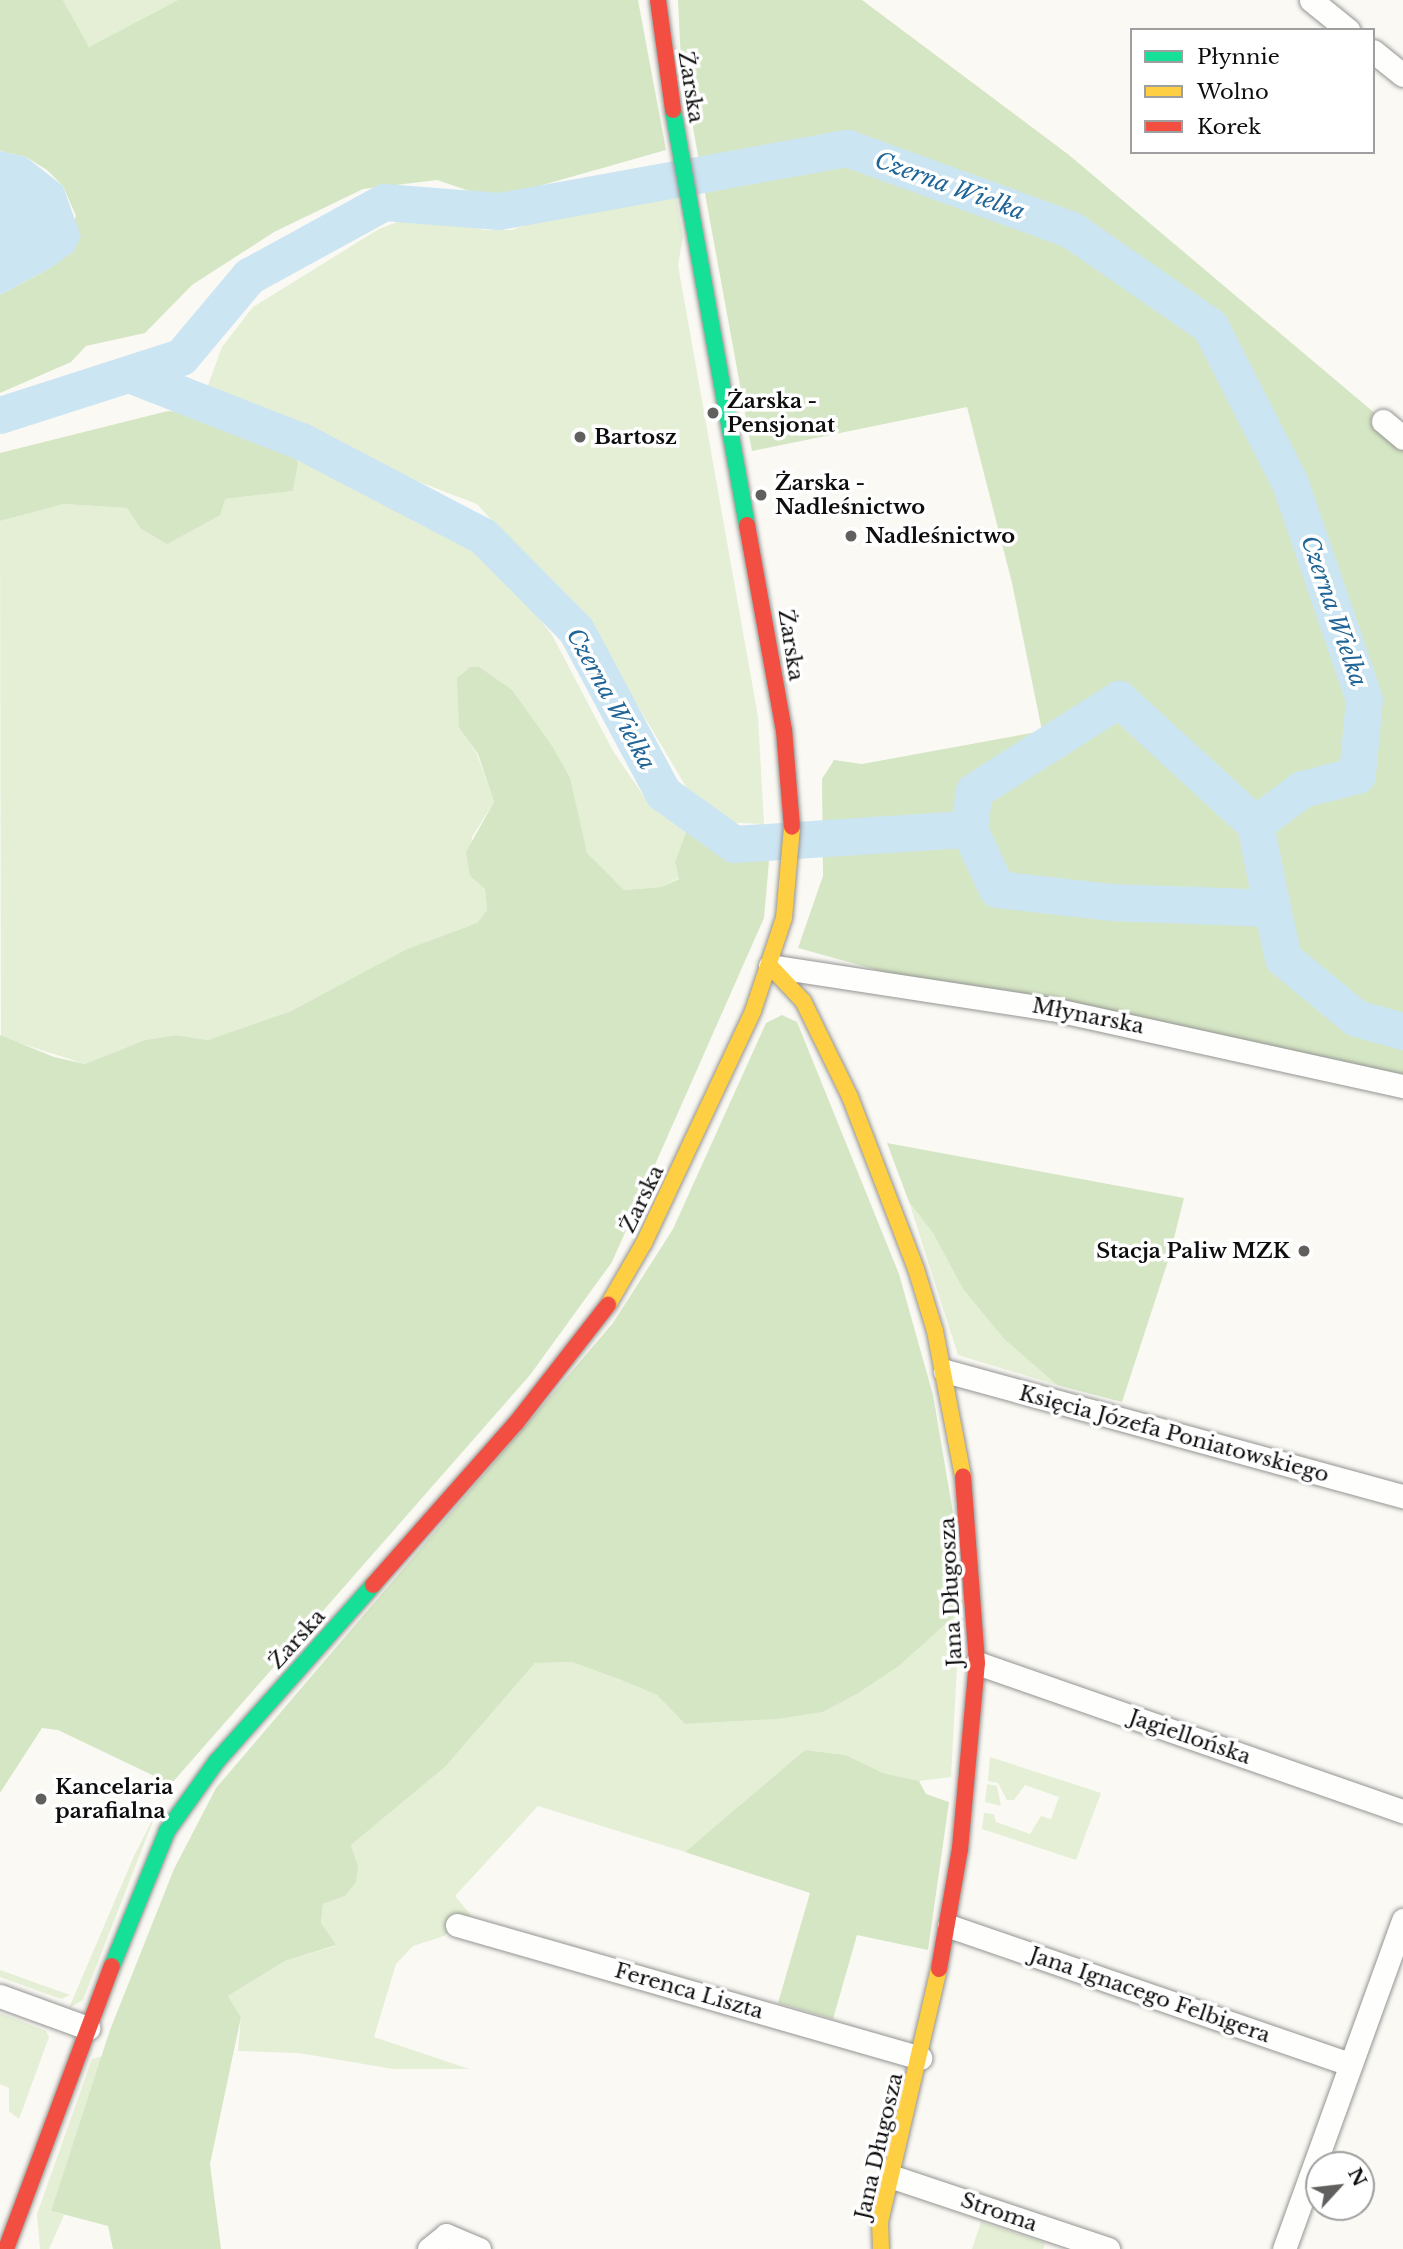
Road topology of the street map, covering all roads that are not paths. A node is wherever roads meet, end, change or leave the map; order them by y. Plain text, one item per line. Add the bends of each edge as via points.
1 (658, 0) edge
2 (1311, 0) edge
3 (1346, 28) edge
4 (1375, 53) edge
5 (1403, 75) edge
6 (1383, 421) dead end
7 (1403, 438) edge
8 (770, 966) junction
9 (1403, 1086) edge
10 (945, 1371) junction
11 (1403, 1496) edge
12 (977, 1663) junction
13 (1403, 1811) edge
14 (1403, 1920) edge
15 (457, 1925) dead end
16 (949, 1926) junction
17 (0, 1996) edge
18 (88, 2028) junction
19 (920, 2058) junction
20 (1350, 2064) junction
21 (890, 2176) junction
22 (438, 2242) edge
23 (6, 2249) edge
24 (479, 2249) edge
25 (881, 2249) edge
26 (1108, 2249) edge
27 (1284, 2249) edge

1 - 8 street, Żarska via 674,116 757,566 789,789 792,868
2 - 3 street
4 - 5 street
6 - 7 street
8 - 9 street, Młynarska via 1064,1011
8 - 10 street, Jana Długosza via 803,1001 850,1097 893,1203
8 - 18 street, Żarska via 712,1103 644,1243 608,1305 516,1423 193,1791 149,1867
10 - 11 street, Księcia Józefa Poniatowskiego
10 - 12 street, Jana Długosza via 969,1519
12 - 13 street, Jagiellońska
12 - 16 street, Jana Długosza
14 - 20 street
15 - 19 street, Ferenca Liszta
16 - 19 street, Jana Długosza
16 - 20 street, Jana Ignacego Felbigera
17 - 18 street
18 - 23 street, Żarska
19 - 21 street, Jana Długosza
20 - 27 street
21 - 25 street, Jana Długosza via 880,2222
21 - 26 street, Stroma
22 - 24 street

